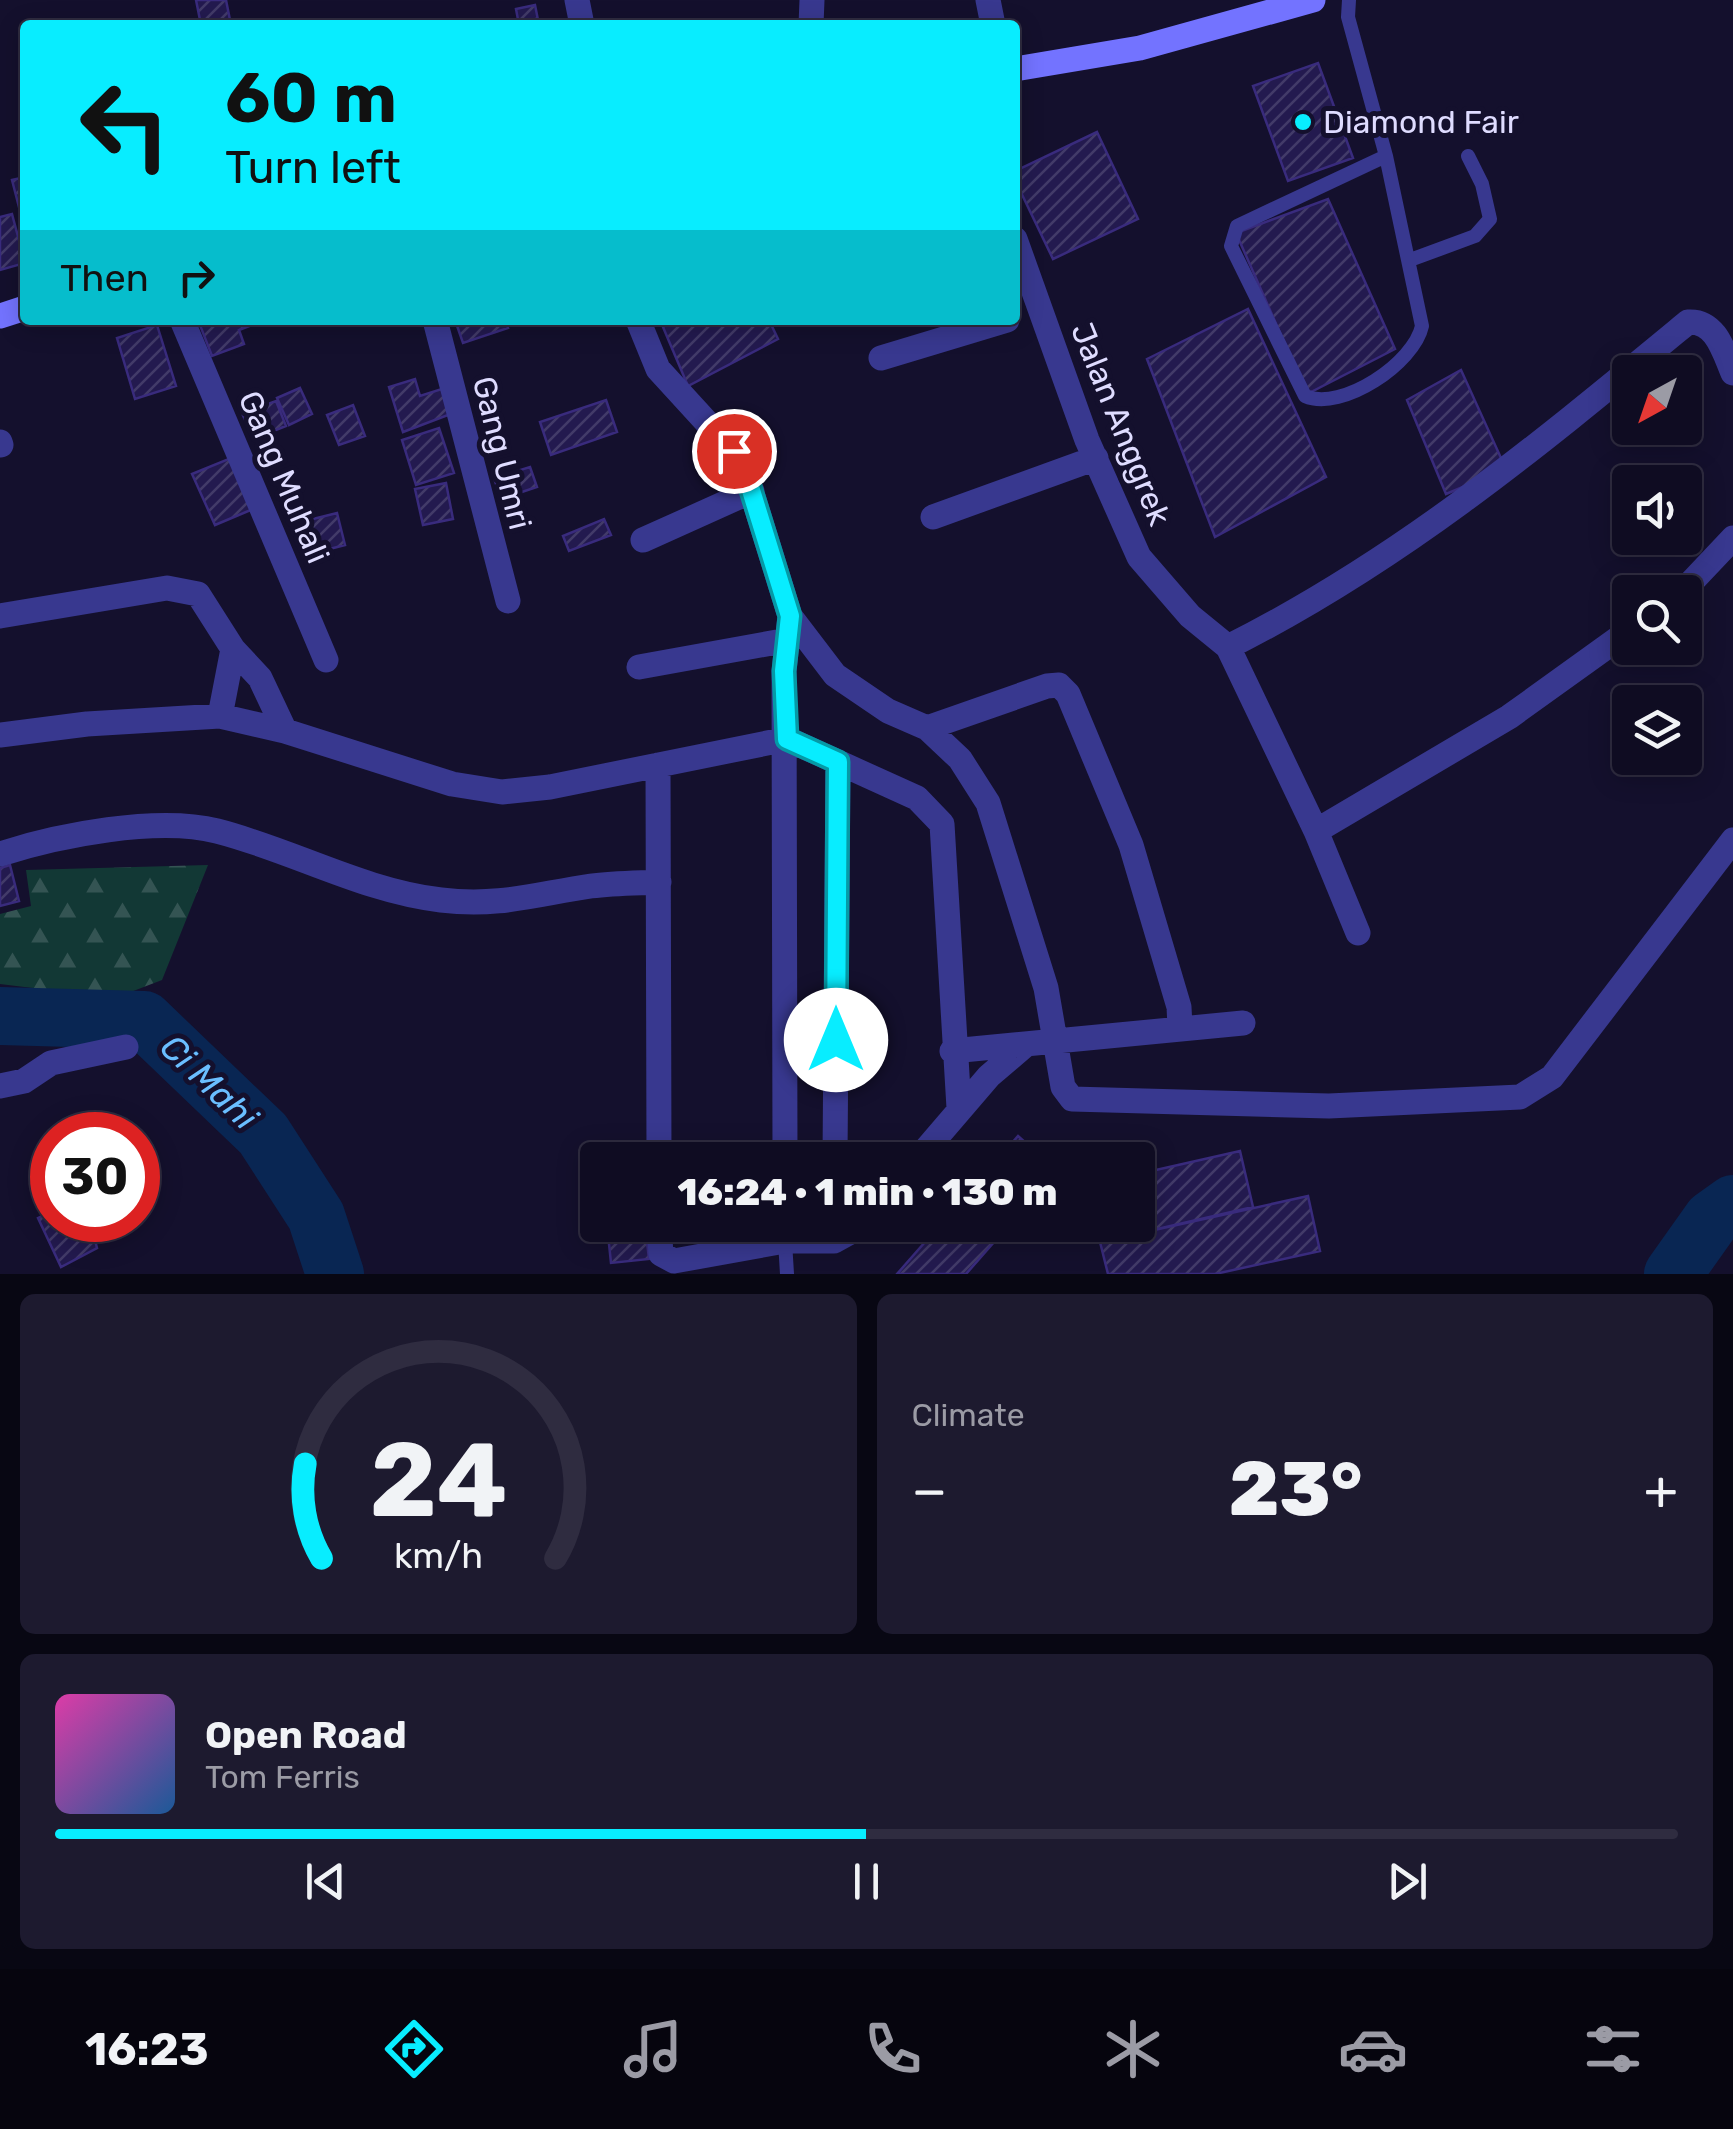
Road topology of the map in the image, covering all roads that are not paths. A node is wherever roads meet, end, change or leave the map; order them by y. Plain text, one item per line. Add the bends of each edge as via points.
1 (1313, 0) edge
2 (1349, 0) edge
3 (1020, 68) edge
4 (1386, 156) junction
5 (1468, 156) dead end
6 (1020, 252) edge
7 (1410, 260) junction
8 (1041, 310) junction
9 (1020, 316) edge
10 (184, 325) edge
11 (436, 325) edge
12 (640, 325) edge
13 (991, 325) edge
14 (1725, 331) edge
15 (881, 358) dead end
16 (1733, 373) edge
17 (1096, 458) junction
18 (752, 491) junction
19 (933, 517) dead end
20 (1733, 538) edge
21 (643, 540) dead end
22 (1698, 575) edge
23 (508, 601) dead end
24 (0, 616) edge
25 (789, 628) junction
26 (1612, 643) edge
27 (233, 648) junction
28 (1228, 648) junction
29 (326, 660) dead end
30 (639, 666) dead end
31 (220, 716) junction
32 (927, 728) junction
33 (284, 731) junction
34 (0, 735) edge
35 (787, 739) junction
36 (838, 762) junction
37 (658, 765) junction
38 (1316, 831) junction
39 (1733, 840) edge
40 (0, 854) edge
41 (659, 882) junction
42 (1358, 933) dead end
43 (1243, 1023) dead end
44 (1180, 1027) junction
45 (1054, 1040) junction
46 (1023, 1046) junction
47 (126, 1047) dead end
48 (952, 1051) junction
49 (0, 1086) edge
50 (959, 1108) junction
51 (659, 1142) edge
52 (785, 1142) edge
53 (835, 1142) edge
54 (932, 1142) edge
55 (660, 1242) edge
56 (749, 1242) edge
57 (785, 1242) edge
58 (787, 1274) edge

1 - 3 main road via 1140,48
2 - 4 lane
4 - 7 lane
4 - 7 lane via 1237,226 1232,235 1231,246 1305,396 1340,399 1418,344 1422,326
5 - 7 lane via 1490,220 1475,236
6 - 8 street, Jalan Anggrek
8 - 9 street
8 - 17 street, Jalan Anggrek
10 - 29 street, Gang Muhali
11 - 23 street, Gang Umri
12 - 18 street via 658,369 734,451
13 - 15 street
14 - 16 street
14 - 28 street via 1688,322 1507,473 1393,554
17 - 19 street
17 - 28 street, Jalan Anggrek via 1139,557
18 - 21 street
18 - 25 street
20 - 22 street
24 - 27 street via 188,590 207,603
25 - 30 street
25 - 32 street via 835,675
25 - 35 street
26 - 38 street via 1509,717
27 - 31 street
27 - 33 street via 260,678
28 - 38 street, Jalan Anggrek
31 - 33 street
31 - 34 street
32 - 44 street via 1047,686 1060,685 1068,694 1131,845
32 - 45 street via 960,759 988,803 1046,988
33 - 37 street via 452,784 502,792
35 - 36 street
35 - 37 street
35 - 52 street
36 - 48 street via 917,798 942,824
36 - 53 street
37 - 41 street
38 - 42 street, Jalan Anggrek
39 - 45 street via 1552,1077 1520,1098 1329,1106 1078,1101 1064,1087
40 - 41 street via 136,827 183,826 230,834 376,886 440,900 514,903 592,886
41 - 51 street
43 - 44 street
44 - 45 street
45 - 46 street
46 - 48 street
46 - 50 street
47 - 49 street via 50,1062 24,1081
48 - 50 street
50 - 54 street
55 - 56 street via 660,1254 674,1261
57 - 58 lane

